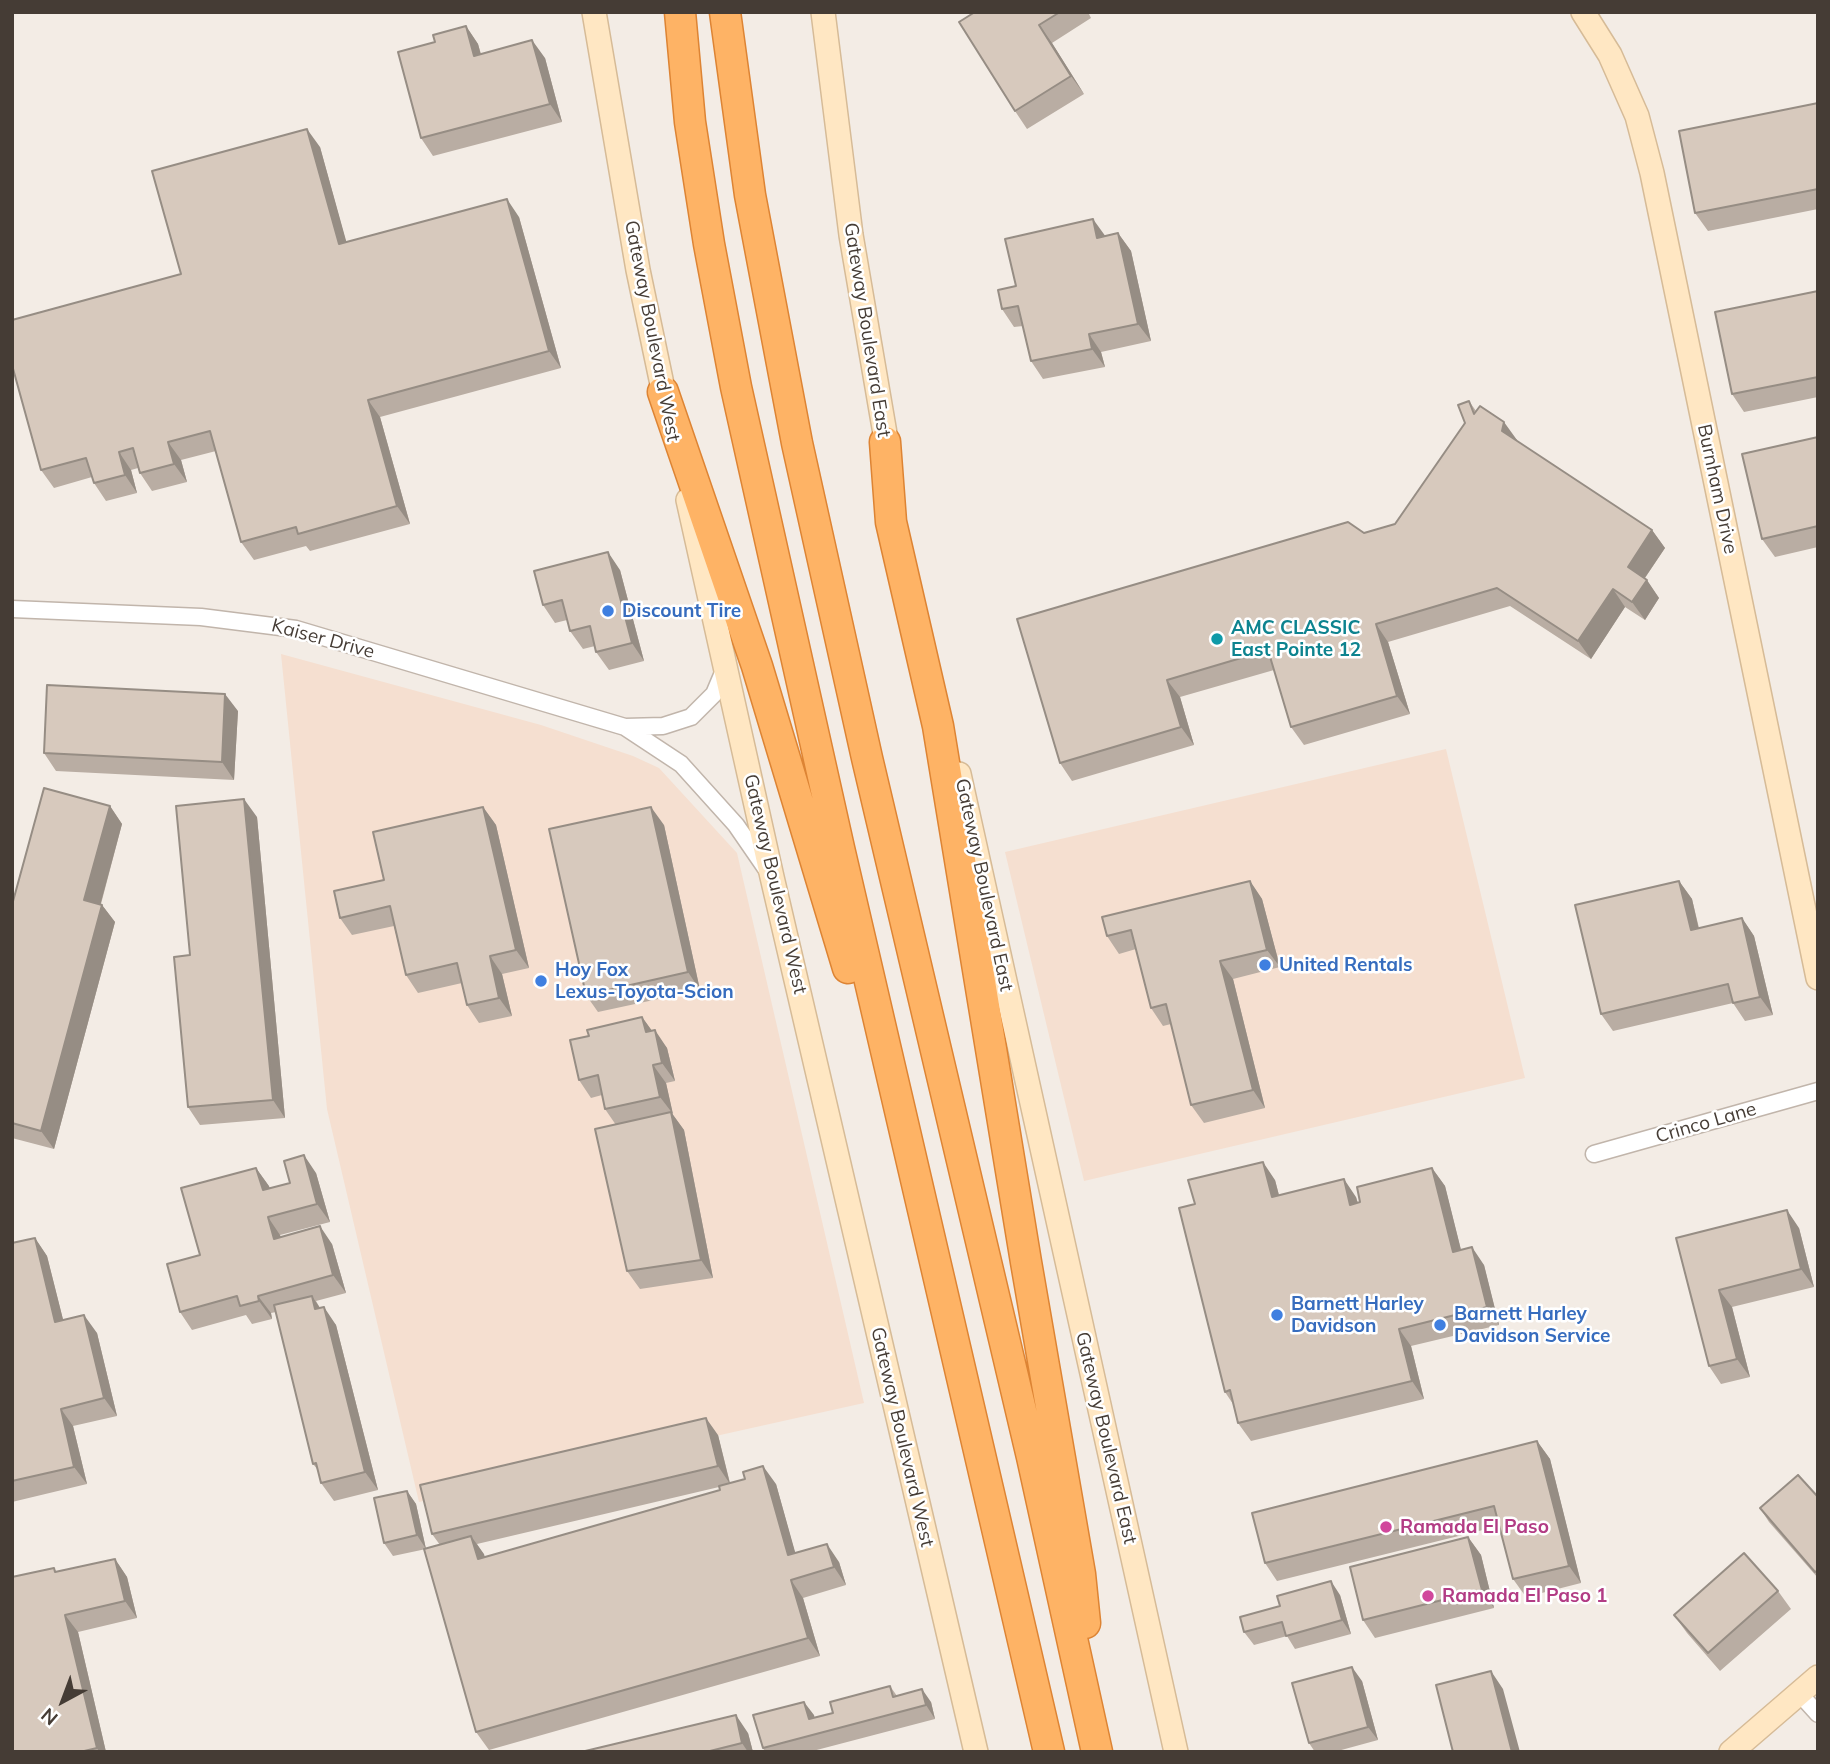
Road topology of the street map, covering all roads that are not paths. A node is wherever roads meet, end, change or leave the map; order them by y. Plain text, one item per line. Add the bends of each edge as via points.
1 (579, 12) edge
2 (594, 12) edge
3 (680, 12) edge
4 (725, 12) edge
5 (823, 12) edge
6 (1583, 12) edge
7 (599, 35) junction
8 (663, 392) junction
9 (885, 442) junction
10 (12, 609) edge
11 (726, 666) junction
12 (625, 727) junction
13 (772, 877) junction
14 (1818, 978) edge
15 (1818, 1091) edge
16 (1594, 1154) dead end
17 (949, 1325) junction
18 (1818, 1676) edge
19 (1799, 1693) junction
20 (1818, 1714) edge
21 (976, 1752) edge
22 (1049, 1752) edge
23 (1098, 1752) edge
24 (1176, 1752) edge
25 (1731, 1752) edge

1 - 7 main road
2 - 7 main road, Gateway Boulevard West
3 - 17 highway via 690,122 736,387
4 - 23 highway via 750,195 797,443
5 - 9 main road, Gateway Boulevard East via 851,235
6 - 14 main road, Burnham Drive via 1611,55 1642,133 1652,173
7 - 8 main road, Gateway Boulevard West
8 - 11 main road, Gateway Boulevard West
8 - 17 highway via 778,729 852,983 911,1238
9 - 23 highway via 891,522 938,726 1080,1574
9 - 24 main road, Gateway Boulevard East
10 - 12 street, Kaiser Drive via 201,617 296,629
11 - 12 street, Kaiser Drive via 714,694 691,717 663,726
11 - 13 main road, Gateway Boulevard West
12 - 13 street, Kaiser Drive via 681,764 736,825
13 - 21 main road, Gateway Boulevard West
15 - 16 street, Crinco Lane
17 - 22 highway
18 - 19 main road
19 - 20 street
19 - 25 main road

